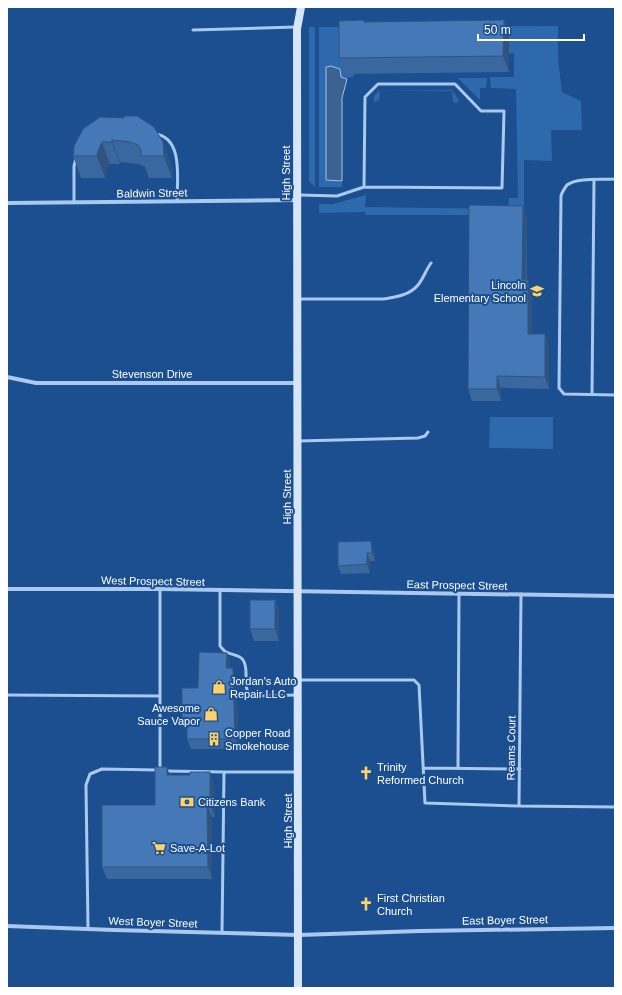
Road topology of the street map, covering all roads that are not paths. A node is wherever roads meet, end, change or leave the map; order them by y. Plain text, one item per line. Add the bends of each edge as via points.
1 (301, 7) edge
2 (298, 27) junction
3 (193, 30) dead end
4 (152, 134) edge
5 (78, 152) edge
6 (615, 179) edge
7 (594, 180) junction
8 (364, 187) junction
9 (297, 198) junction
10 (177, 201) junction
11 (74, 202) junction
12 (7, 203) edge
13 (431, 264) dead end
14 (297, 299) junction
15 (7, 377) edge
16 (298, 383) junction
17 (592, 395) junction
18 (615, 395) edge
19 (428, 432) dead end
20 (298, 442) junction
21 (7, 589) edge
22 (160, 589) junction
23 (220, 591) junction
24 (298, 591) junction
25 (459, 594) junction
26 (521, 594) junction
27 (615, 596) edge
28 (298, 680) junction
29 (7, 695) edge
30 (298, 695) junction
31 (159, 696) junction
32 (424, 768) junction
33 (458, 768) junction
34 (520, 768) junction
35 (160, 770) junction
36 (224, 772) junction
37 (298, 772) junction
38 (519, 806) junction
39 (615, 807) edge
40 (7, 926) edge
41 (615, 928) edge
42 (88, 929) junction
43 (222, 933) junction
44 (299, 935) junction
45 (298, 988) edge

1 - 2 main road, High Street
2 - 3 lane
2 - 9 main road, High Street
4 - 10 lane via 159,134 170,140 174,149 177,164
5 - 11 lane via 74,166
6 - 7 lane
7 - 17 lane
7 - 17 lane via 568,184 560,196 560,388 564,394
8 - 8 lane via 502,188 504,111 481,111 455,84 378,84 365,96
8 - 9 lane via 337,196
9 - 10 street, Baldwin Street
9 - 14 main road, High Street
10 - 11 street, Baldwin Street
11 - 12 street, Baldwin Street
13 - 14 lane via 418,285 410,292 394,298
14 - 16 main road, High Street
15 - 16 street, Stevenson Drive via 36,383
16 - 20 main road, High Street
17 - 18 lane
19 - 20 lane via 418,438
20 - 24 main road, High Street
21 - 22 street, West Prospect Street
22 - 23 street, West Prospect Street
22 - 31 lane
23 - 24 street, West Prospect Street
23 - 30 lane via 220,646 225,652 244,660 246,689 249,694
24 - 25 street, East Prospect Street
24 - 28 main road, High Street
25 - 26 street, East Prospect Street
25 - 33 lane
26 - 27 street, East Prospect Street
26 - 34 lane, Reams Court
28 - 30 main road, High Street
28 - 32 lane via 414,680 419,685
29 - 31 lane
30 - 37 main road, High Street
31 - 35 lane
32 - 33 lane
32 - 38 lane via 425,803
33 - 34 lane
34 - 38 lane, Reams Court
35 - 36 lane
35 - 42 lane via 102,769 90,774 86,785
36 - 37 lane
36 - 43 lane
37 - 44 main road, High Street
38 - 39 lane
40 - 42 street, West Boyer Street
41 - 44 street, East Boyer Street via 428,930
42 - 43 street, West Boyer Street
43 - 44 street, West Boyer Street
44 - 45 main road, High Street

